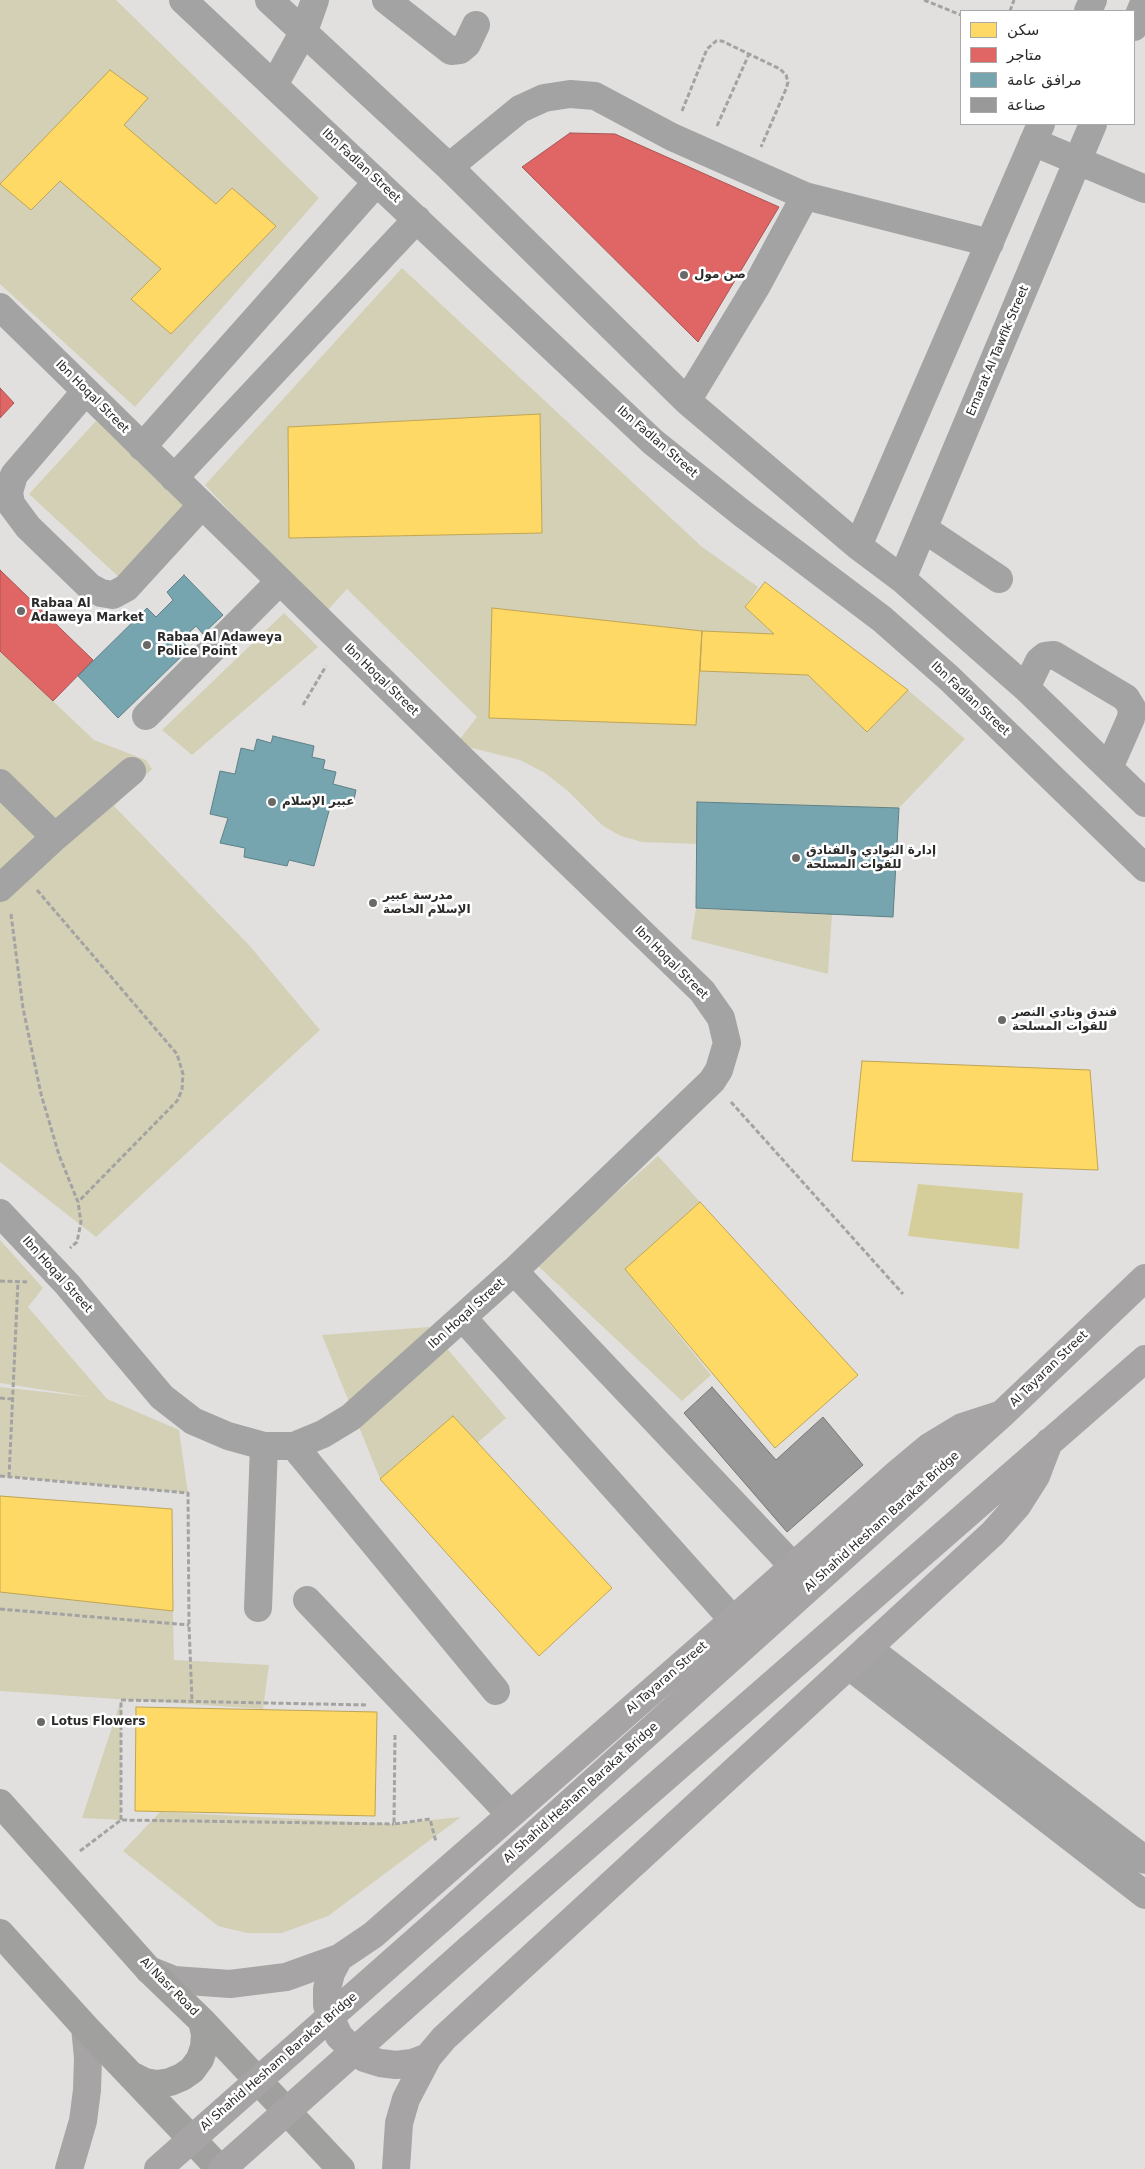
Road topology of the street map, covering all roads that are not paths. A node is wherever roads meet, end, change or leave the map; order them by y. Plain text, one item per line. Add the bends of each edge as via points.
1 (183, 0) edge
2 (269, 0) edge
3 (315, 0) edge
4 (386, 0) edge
5 (1145, 0) edge
6 (476, 25) dead end
7 (1135, 25) edge
8 (304, 31) junction
9 (274, 85) junction
10 (1093, 125) edge
11 (1037, 133) edge
12 (1078, 161) junction
13 (449, 167) junction
14 (377, 182) junction
15 (1145, 189) edge
16 (805, 196) junction
17 (417, 219) junction
18 (990, 243) junction
19 (0, 307) edge
20 (85, 392) junction
21 (687, 401) junction
22 (142, 447) junction
23 (174, 478) junction
24 (202, 505) junction
25 (924, 528) junction
26 (858, 546) junction
27 (902, 579) junction
28 (1000, 579) dead end
29 (280, 581) junction
30 (1026, 688) junction
31 (146, 716) dead end
32 (1109, 768) junction
33 (132, 771) dead end
34 (0, 783) edge
35 (1145, 803) edge
36 (55, 837) junction
37 (1145, 868) edge
38 (9, 880) edge
39 (0, 1213) edge
40 (514, 1271) junction
41 (1145, 1278) edge
42 (463, 1318) junction
43 (1145, 1358) edge
44 (1002, 1414) junction
45 (1049, 1442) junction
46 (264, 1446) junction
47 (294, 1446) junction
48 (793, 1566) junction
49 (307, 1600) dead end
50 (258, 1608) dead end
51 (734, 1620) junction
52 (859, 1657) junction
53 (496, 1691) dead end
54 (0, 1803) edge
55 (510, 1814) junction
56 (1145, 1860) edge
57 (1145, 1895) edge
58 (0, 1933) edge
59 (339, 1958) junction
60 (149, 1970) junction
61 (202, 2021) junction
62 (85, 2027) junction
63 (428, 2057) junction
64 (133, 2076) junction
65 (68, 2169) edge
66 (158, 2169) edge
67 (221, 2169) edge
68 (341, 2169) edge
69 (396, 2169) edge

1 - 9 street, Ibn Fadlan Street
2 - 8 street
3 - 8 street
4 - 6 street via 451,51 460,50 467,44
5 - 7 street
8 - 9 street
8 - 13 street
9 - 14 street, Ibn Fadlan Street
10 - 12 street, Emarat Al Tawfik Street
11 - 12 street
11 - 18 street
12 - 15 street
12 - 25 street, Emarat Al Tawfik Street
13 - 16 street via 520,109 544,98 570,94 596,96 672,137
13 - 21 street
14 - 17 street, Ibn Fadlan Street
14 - 22 street
16 - 18 street
16 - 21 street via 761,279
17 - 23 street
17 - 37 street, Ibn Fadlan Street via 653,442 897,632
18 - 26 street
19 - 20 street, Ibn Hoqal Street
20 - 22 street, Ibn Hoqal Street
20 - 24 street via 14,475 9,492 11,504 28,527 90,587 113,595 126,588
21 - 26 street
22 - 23 street, Ibn Hoqal Street
23 - 24 street, Ibn Hoqal Street
24 - 29 street, Ibn Hoqal Street
25 - 27 street, Emarat Al Tawfik Street
25 - 28 street
26 - 27 street
27 - 30 street
29 - 31 street
29 - 40 street, Ibn Hoqal Street via 702,991 721,1018 727,1043 712,1081
30 - 32 street
30 - 32 street via 1039,662 1045,656 1054,655 1126,698 1132,708 1131,718
32 - 35 street
33 - 36 street
34 - 36 street
36 - 38 street
39 - 46 street, Ibn Hoqal Street via 67,1284 162,1397 193,1421 228,1436
40 - 42 street, Ibn Hoqal Street
40 - 48 street
41 - 44 main road, Al Tayaran Street
42 - 47 street, Ibn Hoqal Street via 351,1417
42 - 51 street
43 - 45 main road
44 - 48 main road, Al Tayaran Street via 962,1427 929,1447
44 - 66 main road, Al Shahid Hesham Barakat Bridge, bridge
45 - 52 main road via 1036,1476 1017,1506 993,1533
45 - 67 main road, bridge
46 - 47 street, Ibn Hoqal Street
46 - 50 street
47 - 53 street
48 - 51 main road, Al Tayaran Street
49 - 55 street
51 - 55 main road, Al Tayaran Street
52 - 56 street
52 - 57 street
52 - 63 main road via 444,2038
54 - 60 highway, Al Nasr Road
55 - 59 main road, Al Tayaran Street via 373,1936
58 - 62 highway
59 - 60 main road, Al Tayaran Street via 286,1977 230,1984 174,1980
59 - 63 main road via 331,1973 327,2005 340,2036 364,2058 380,2064 396,2066
60 - 61 highway, Al Nasr Road
61 - 64 highway via 204,2047 192,2070 164,2083 144,2082
61 - 68 highway, Al Nasr Road
62 - 64 highway
62 - 65 main road via 87,2090 83,2121
63 - 69 main road via 406,2099 399,2123
64 - 67 highway

